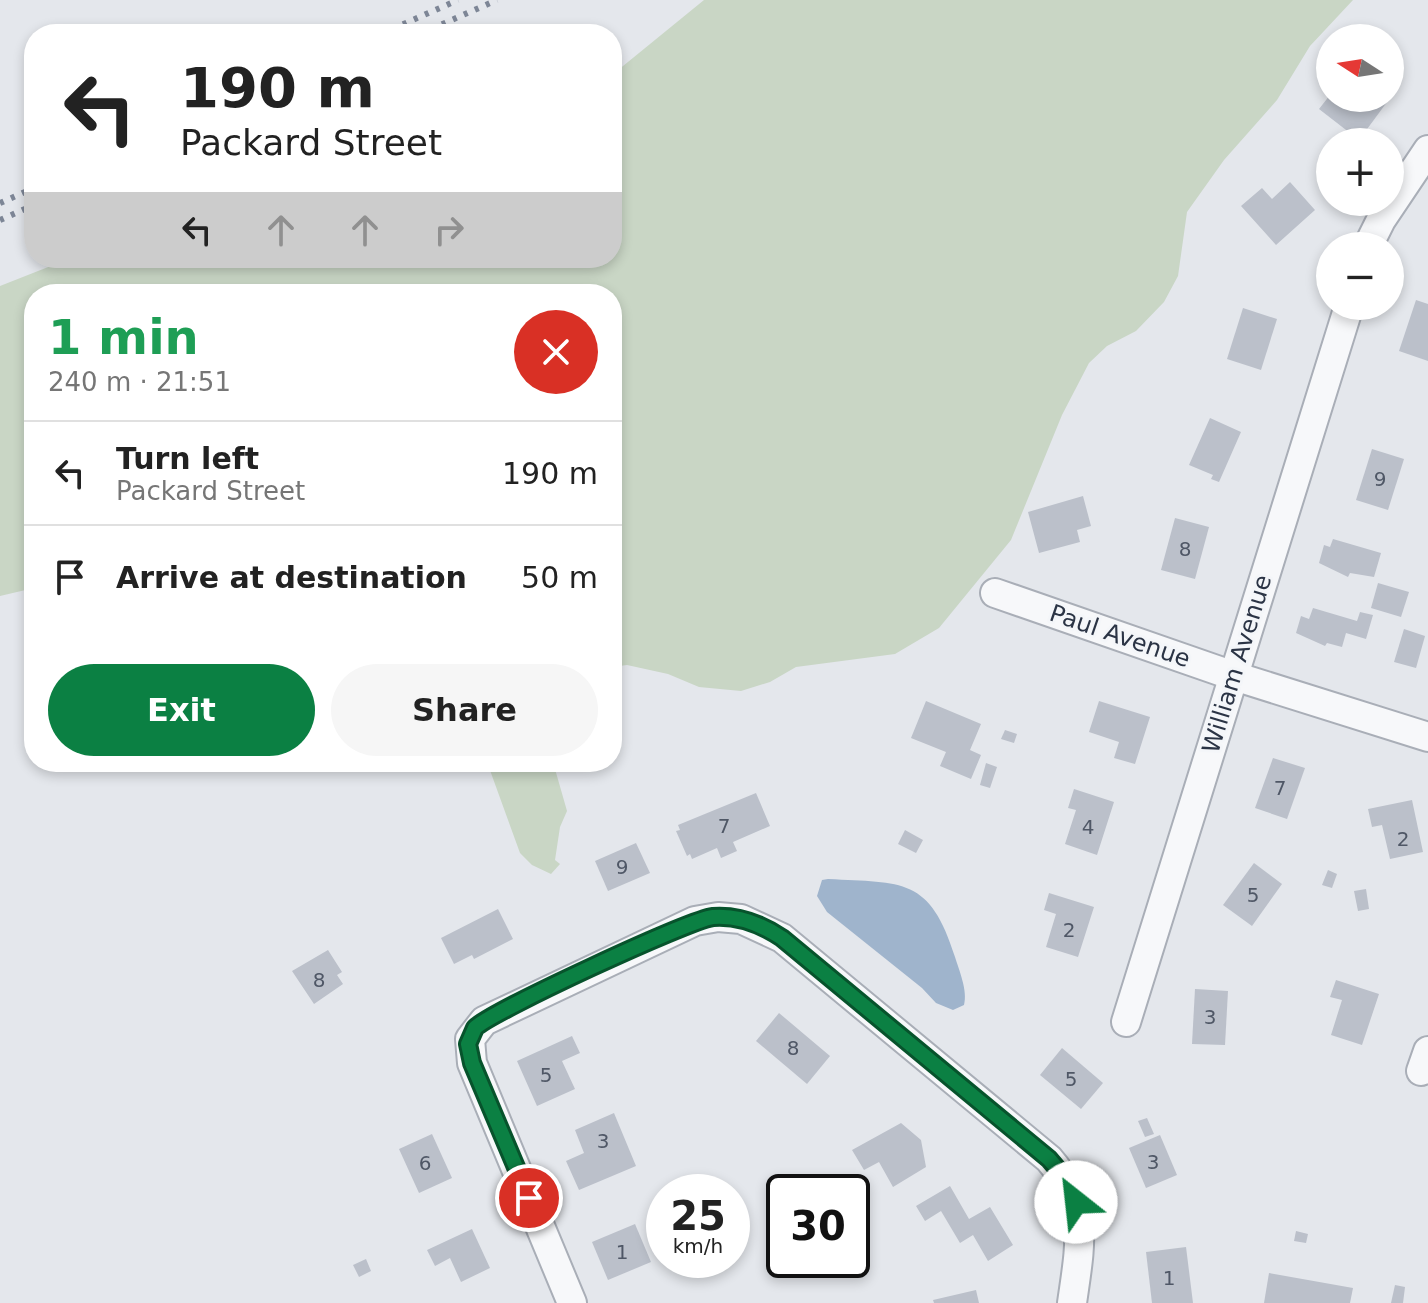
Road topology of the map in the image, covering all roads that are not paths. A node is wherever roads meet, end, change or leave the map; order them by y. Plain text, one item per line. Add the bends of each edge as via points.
1 (1428, 150) edge
2 (1375, 232) edge
3 (1345, 320) edge
4 (995, 593) dead end
5 (1234, 676) junction
6 (1428, 737) edge
7 (1126, 1022) dead end
8 (572, 1303) edge
9 (1072, 1303) edge

1 - 2 street
3 - 5 street, William Avenue
4 - 5 street, Paul Avenue
5 - 6 street, Paul Avenue
5 - 7 street, William Avenue
8 - 9 street via 472,1063 471,1034 484,1021 695,921 725,917 755,923 782,938 1058,1169 1073,1193 1080,1225

